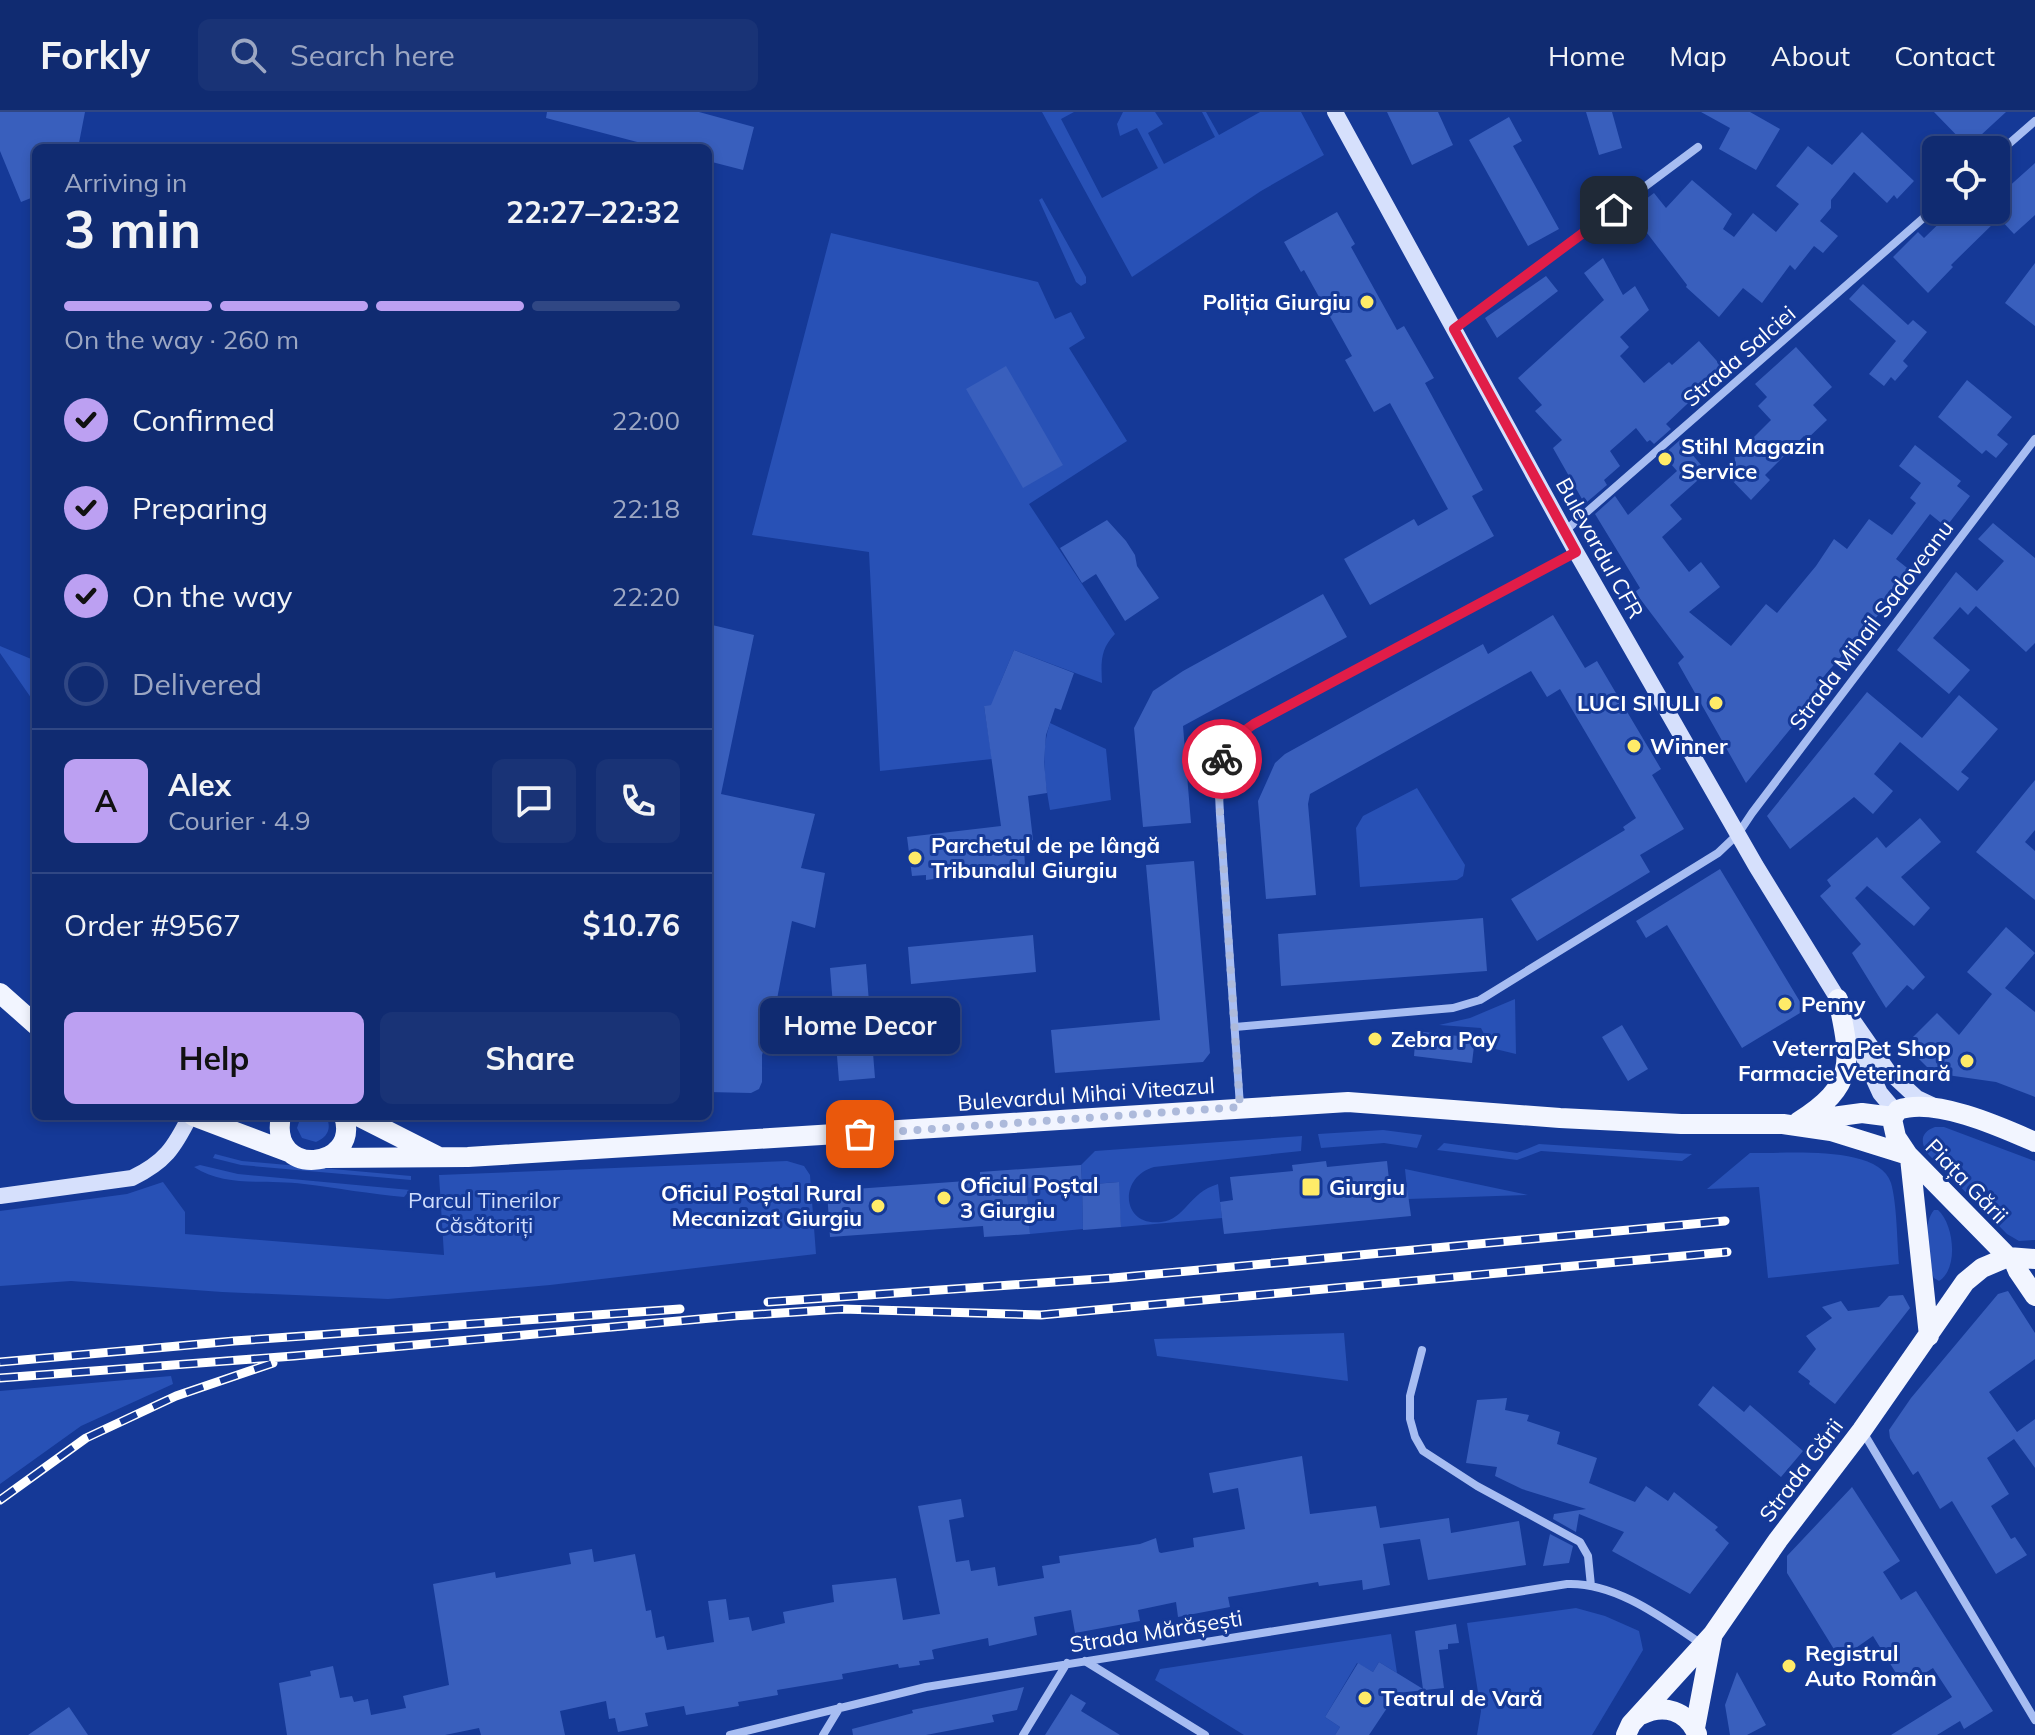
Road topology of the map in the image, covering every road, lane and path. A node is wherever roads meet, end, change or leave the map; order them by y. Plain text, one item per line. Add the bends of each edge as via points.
1 (1335, 112) edge
2 (2035, 121) edge
3 (2010, 143) edge
4 (1698, 147) dead end
5 (1922, 219) edge
6 (1454, 329) junction
7 (2035, 439) edge
8 (1565, 531) junction
9 (1576, 552) junction
10 (1738, 834) junction
11 (0, 993) edge
12 (1838, 999) junction
13 (32, 1021) edge
14 (1235, 1027) junction
15 (1240, 1107) junction
16 (1941, 1110) junction
17 (1894, 1114) junction
18 (189, 1120) edge
19 (202, 1120) edge
20 (281, 1120) edge
21 (345, 1120) edge
22 (366, 1120) edge
23 (1790, 1123) junction
24 (2035, 1142) edge
25 (291, 1153) junction
26 (1909, 1156) junction
27 (440, 1157) junction
28 (327, 1158) junction
29 (0, 1196) edge
30 (2011, 1258) junction
31 (2035, 1259) edge
32 (2035, 1296) edge
33 (1929, 1336) junction
34 (1422, 1350) dead end
35 (1862, 1430) junction
36 (1591, 1586) junction
37 (1708, 1639) junction
38 (1085, 1661) junction
39 (1067, 1663) junction
40 (840, 1707) junction
41 (1641, 1715) junction
42 (2035, 1720) edge
43 (1696, 1732) edge
44 (730, 1735) edge
45 (823, 1735) edge
46 (1023, 1735) edge
47 (1205, 1735) edge
48 (1626, 1735) edge

1 - 6 main road, Bulevardul CFR
2 - 3 street
4 - 6 street
5 - 8 street, Strada Salciei
6 - 8 main road, Bulevardul CFR
7 - 10 street, Strada Mihail Sadoveanu
8 - 9 main road, Bulevardul CFR
9 - 10 main road, Bulevardul CFR
9 - 14 street via 1254,724 1224,752 1220,815
10 - 12 main road, Bulevardul CFR
10 - 14 street, Strada Mihail Sadoveanu via 1718,853 1480,1000 1453,1008
11 - 13 main road
12 - 16 main road, Bulevardul CFR via 1888,1071 1917,1098
12 - 17 main road, Bulevardul CFR via 1872,1079
12 - 23 main road via 1847,1042 1843,1079 1825,1102
14 - 15 street
15 - 23 main road, Bulevardul Mihai Viteazul via 1348,1102 1681,1124
15 - 27 main road, Bulevardul Mihai Viteazul
16 - 17 main road, Piața Gării via 1910,1107
16 - 24 main road, Piața Gării
17 - 23 main road, Bulevardul Mihai Viteazul
17 - 26 main road, Piața Gării via 1894,1131
18 - 29 main road via 174,1148 132,1178
19 - 25 main road
20 - 25 main road via 280,1137
21 - 28 main road via 345,1138
22 - 27 main road, Bulevardul Mihai Viteazul
23 - 26 main road, Bulevardul Mihai Viteazul
25 - 28 main road, Bulevardul Mihai Viteazul via 309,1161
26 - 30 main road, Piața Gării
26 - 33 main road
27 - 28 main road, Bulevardul Mihai Viteazul
30 - 31 main road
30 - 32 main road, Piața Gării
30 - 33 main road, Strada Gării via 1988,1264 1969,1277
33 - 35 main road, Strada Gării
34 - 36 street via 1410,1419 1423,1451 1580,1542 1588,1556
35 - 37 main road, Strada Gării
35 - 42 street
36 - 37 street, Strada Mărășești
36 - 38 street, Strada Mărășești via 1567,1584
37 - 41 main road, Strada Gării
37 - 43 main road
38 - 39 street, Strada Mărășești
38 - 47 street
39 - 40 street, Strada Mărășești
39 - 46 street
40 - 44 street, Strada Mărășești
40 - 45 street
41 - 43 main road via 1668,1709
41 - 48 main road, Strada Gării

